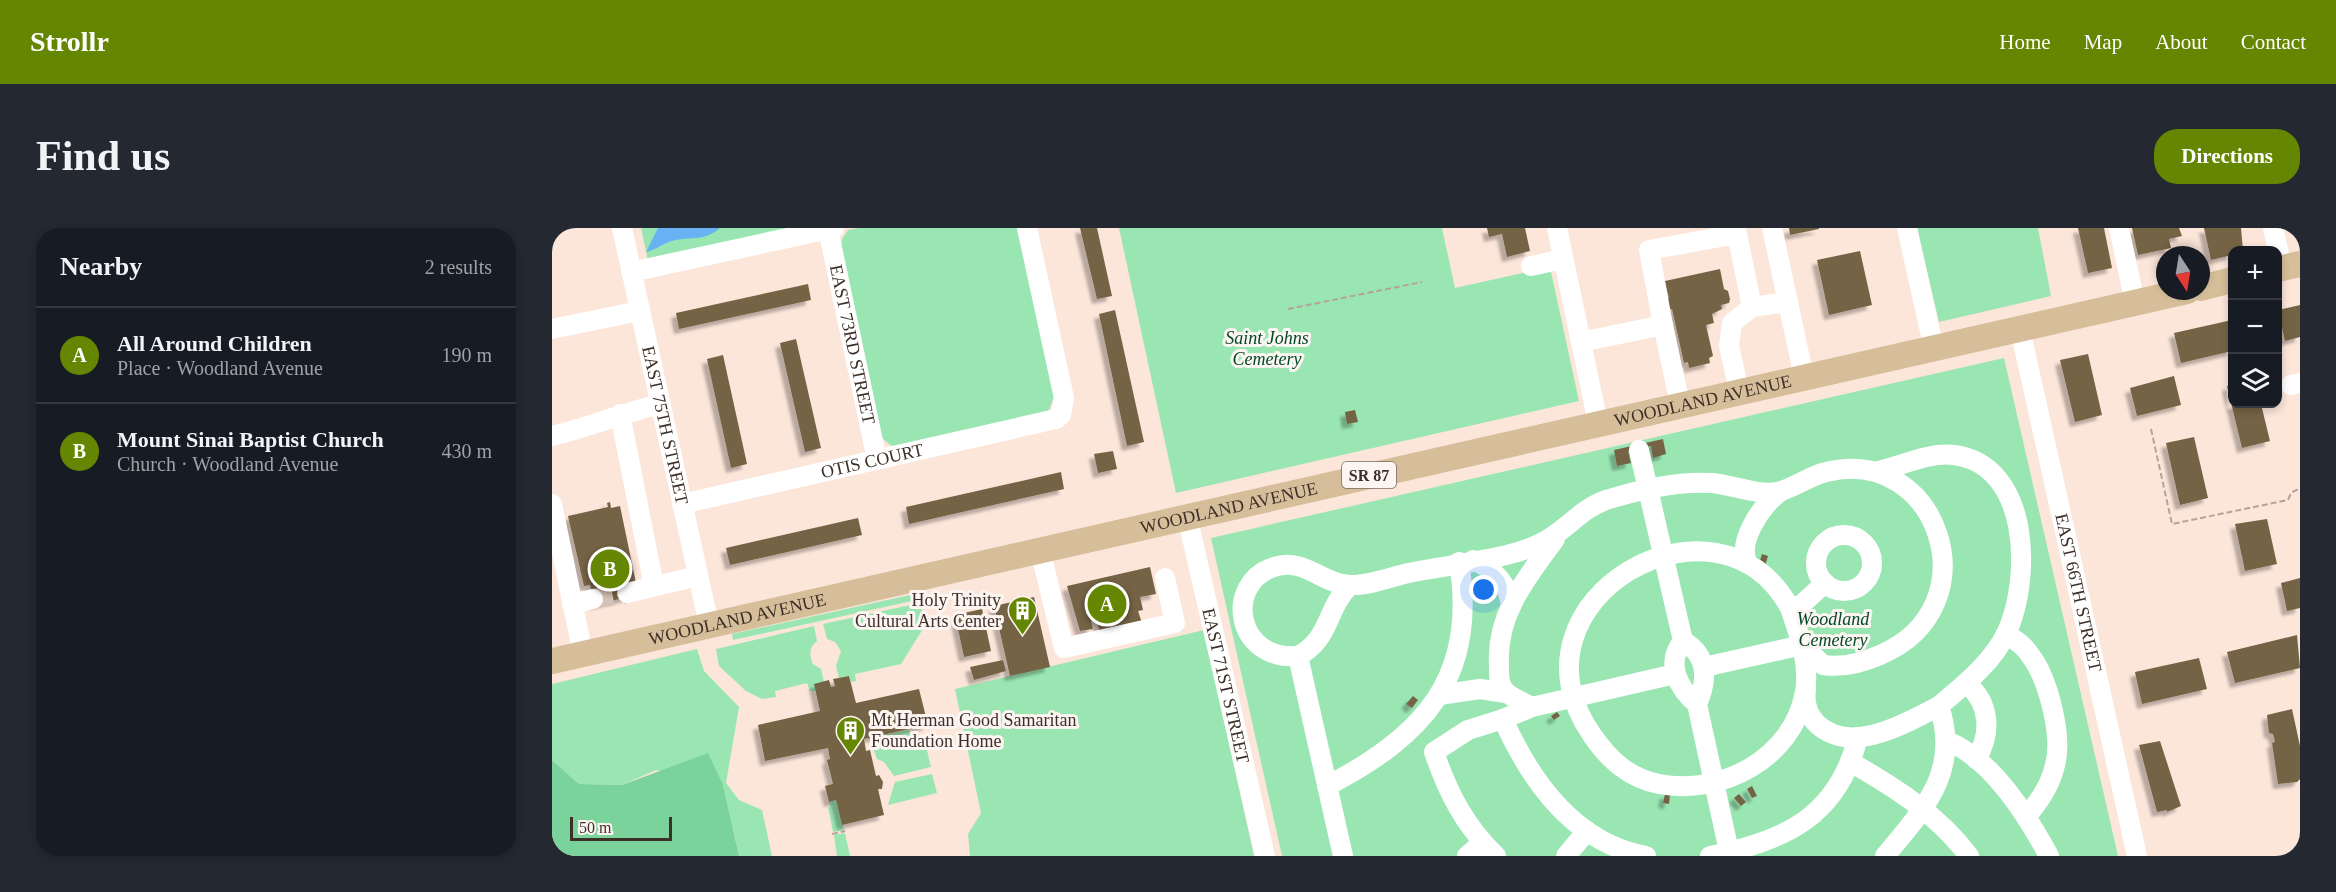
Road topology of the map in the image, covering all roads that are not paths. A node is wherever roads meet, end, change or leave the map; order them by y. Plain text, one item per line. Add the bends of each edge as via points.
1 (622, 228) edge
2 (1027, 228) edge
3 (1557, 228) edge
4 (1772, 228) edge
5 (1907, 228) edge
6 (2119, 228) edge
7 (2273, 228) edge
8 (831, 229) edge
9 (1563, 259) junction
10 (1531, 266) dead end
11 (2286, 267) edge
12 (631, 272) junction
13 (2228, 281) edge
14 (2210, 286) edge
15 (2156, 298) edge
16 (1788, 302) junction
17 (2135, 303) junction
18 (1752, 307) junction
19 (639, 310) junction
20 (1663, 325) junction
21 (552, 329) edge
22 (2020, 329) junction
23 (1581, 342) junction
24 (1934, 349) junction
25 (1804, 377) junction
26 (1739, 391) junction
27 (660, 404) junction
28 (1680, 404) junction
29 (620, 414) junction
30 (1598, 423) junction
31 (552, 436) edge
32 (1639, 450) dead end
33 (877, 460) junction
34 (1878, 471) junction
35 (1648, 490) junction
36 (1780, 492) junction
37 (552, 504) edge
38 (682, 504) junction
39 (1187, 516) junction
40 (1562, 529) junction
41 (1040, 550) junction
42 (1663, 557) junction
43 (1741, 557) junction
44 (1466, 561) junction
45 (698, 576) junction
46 (1165, 578) dead end
47 (1825, 583) dead end
48 (1350, 585) junction
49 (651, 587) junction
50 (627, 593) tunnel mouth
51 (593, 599) tunnel mouth
52 (572, 604) junction
53 (1511, 605) junction
54 (1790, 608) junction
55 (709, 625) junction
56 (2006, 634) junction
57 (1683, 641) junction
58 (1802, 645) junction
59 (583, 654) junction
60 (1298, 656) junction
61 (552, 662) edge
62 (1823, 665) junction
63 (1704, 667) junction
64 (1676, 674) junction
65 (1967, 684) junction
66 (1506, 693) junction
67 (1805, 693) junction
68 (1439, 695) junction
69 (1574, 698) junction
70 (1697, 704) junction
71 (1939, 706) junction
72 (1532, 707) junction
73 (1503, 719) junction
74 (1858, 737) junction
75 (1403, 738) junction
76 (1947, 741) junction
77 (1434, 752) junction
78 (1976, 759) junction
79 (1852, 763) junction
80 (1714, 782) junction
81 (1327, 786) junction
82 (1922, 809) junction
83 (2026, 816) junction
84 (1587, 831) junction
85 (1489, 849) edge
86 (1769, 849) edge
87 (1723, 855) edge
88 (1265, 856) edge
89 (1343, 856) edge
90 (1467, 856) edge
91 (1566, 856) edge
92 (1646, 856) edge
93 (1885, 856) edge
94 (1969, 856) edge
95 (2049, 856) edge
96 (2137, 856) edge

1 - 12 street, EAST 75TH STREET
2 - 33 street, OTIS COURT via 1064,398 1061,414 1048,423
3 - 9 street
4 - 16 street
5 - 24 street
6 - 17 street
7 - 11 street
8 - 12 street
8 - 33 street, EAST 73RD STREET
9 - 10 street
9 - 23 street
12 - 19 street, EAST 75TH STREET
13 - 14 main road
15 - 17 main road, WOODLAND AVENUE / SR 87
16 - 18 street
16 - 25 street
17 - 22 main road, WOODLAND AVENUE / SR 87
18 - 20 street via 1737,234 1649,250
18 - 26 street via 1732,323 1729,346
19 - 21 street
19 - 27 street, EAST 75TH STREET
20 - 23 street
20 - 28 street
22 - 24 main road, WOODLAND AVENUE / SR 87
22 - 96 street, EAST 66TH STREET
23 - 30 street
24 - 25 main road, WOODLAND AVENUE / SR 87
25 - 26 main road, WOODLAND AVENUE / SR 87
26 - 28 main road, WOODLAND AVENUE / SR 87
27 - 29 street
27 - 38 street, EAST 75TH STREET
28 - 30 main road, WOODLAND AVENUE / SR 87
29 - 31 street via 600,424
29 - 49 street
30 - 39 main road, WOODLAND AVENUE / SR 87
32 - 35 street
33 - 38 street, OTIS COURT
34 - 36 street via 1832,471 1804,479
34 - 56 street via 1934,456 1956,456 1979,464 2002,485 2018,528 2023,571
34 - 62 street via 1906,489 1930,517 1943,556 1940,595 1922,626 1895,648 1846,666
35 - 36 street via 1712,483
35 - 40 street via 1594,505
35 - 42 street
36 - 43 street via 1758,518
37 - 52 street
38 - 45 street, EAST 75TH STREET
39 - 41 main road, WOODLAND AVENUE / SR 87
39 - 88 street, EAST 71ST STREET
40 - 44 street via 1537,546
40 - 53 street
41 - 46 street via 1064,648 1175,623
41 - 55 main road, WOODLAND AVENUE / SR 87
42 - 43 street via 1702,553
42 - 57 street
42 - 69 street via 1623,572 1584,614 1570,659
43 - 54 street via 1777,587
44 - 48 street
44 - 53 street via 1496,573 1510,594
44 - 68 street via 1463,621 1449,678
45 - 49 street
45 - 55 street, EAST 75TH STREET
47 - 54 street via 1801,605
48 - 60 street via 1338,600 1321,638 1312,649
48 - 60 street via 1293,565 1269,568 1254,580 1243,599 1242,613 1252,639 1271,654
49 - 50 street
51 - 52 street
52 - 59 street
53 - 66 street via 1498,656 1499,680
54 - 58 street
55 - 59 main road, WOODLAND AVENUE / SR 87
56 - 65 street
56 - 83 street via 2021,644 2039,670 2056,733 2055,765 2045,790
57 - 63 street via 1698,654
57 - 64 street via 1675,657
58 - 62 street
58 - 63 street
58 - 67 street
59 - 61 main road, WOODLAND AVENUE / SR 87
60 - 81 street
62 - 67 street via 1811,677
63 - 70 street via 1704,687
64 - 69 street
64 - 70 street via 1680,686
65 - 71 street
65 - 78 street via 1978,695 1986,714 1985,740
66 - 68 street via 1480,689
66 - 72 street
67 - 74 street via 1807,711 1820,727 1834,734
67 - 80 street via 1789,730 1772,753 1744,771
68 - 75 street
69 - 72 street
69 - 80 street via 1593,738 1624,770 1666,785
70 - 80 street
71 - 74 street via 1898,726
71 - 76 street
72 - 73 street
73 - 77 street via 1468,730
73 - 84 street via 1538,783 1566,815
74 - 79 street
75 - 77 street
75 - 81 street
76 - 78 street
76 - 82 street via 1940,778
77 - 85 street via 1458,811
78 - 83 street
79 - 82 street
79 - 86 street via 1844,780 1820,809
80 - 87 street
81 - 89 street
82 - 93 street
82 - 94 street via 1945,827
83 - 95 street
84 - 91 street
84 - 92 street via 1606,844
85 - 90 street
86 - 87 street

